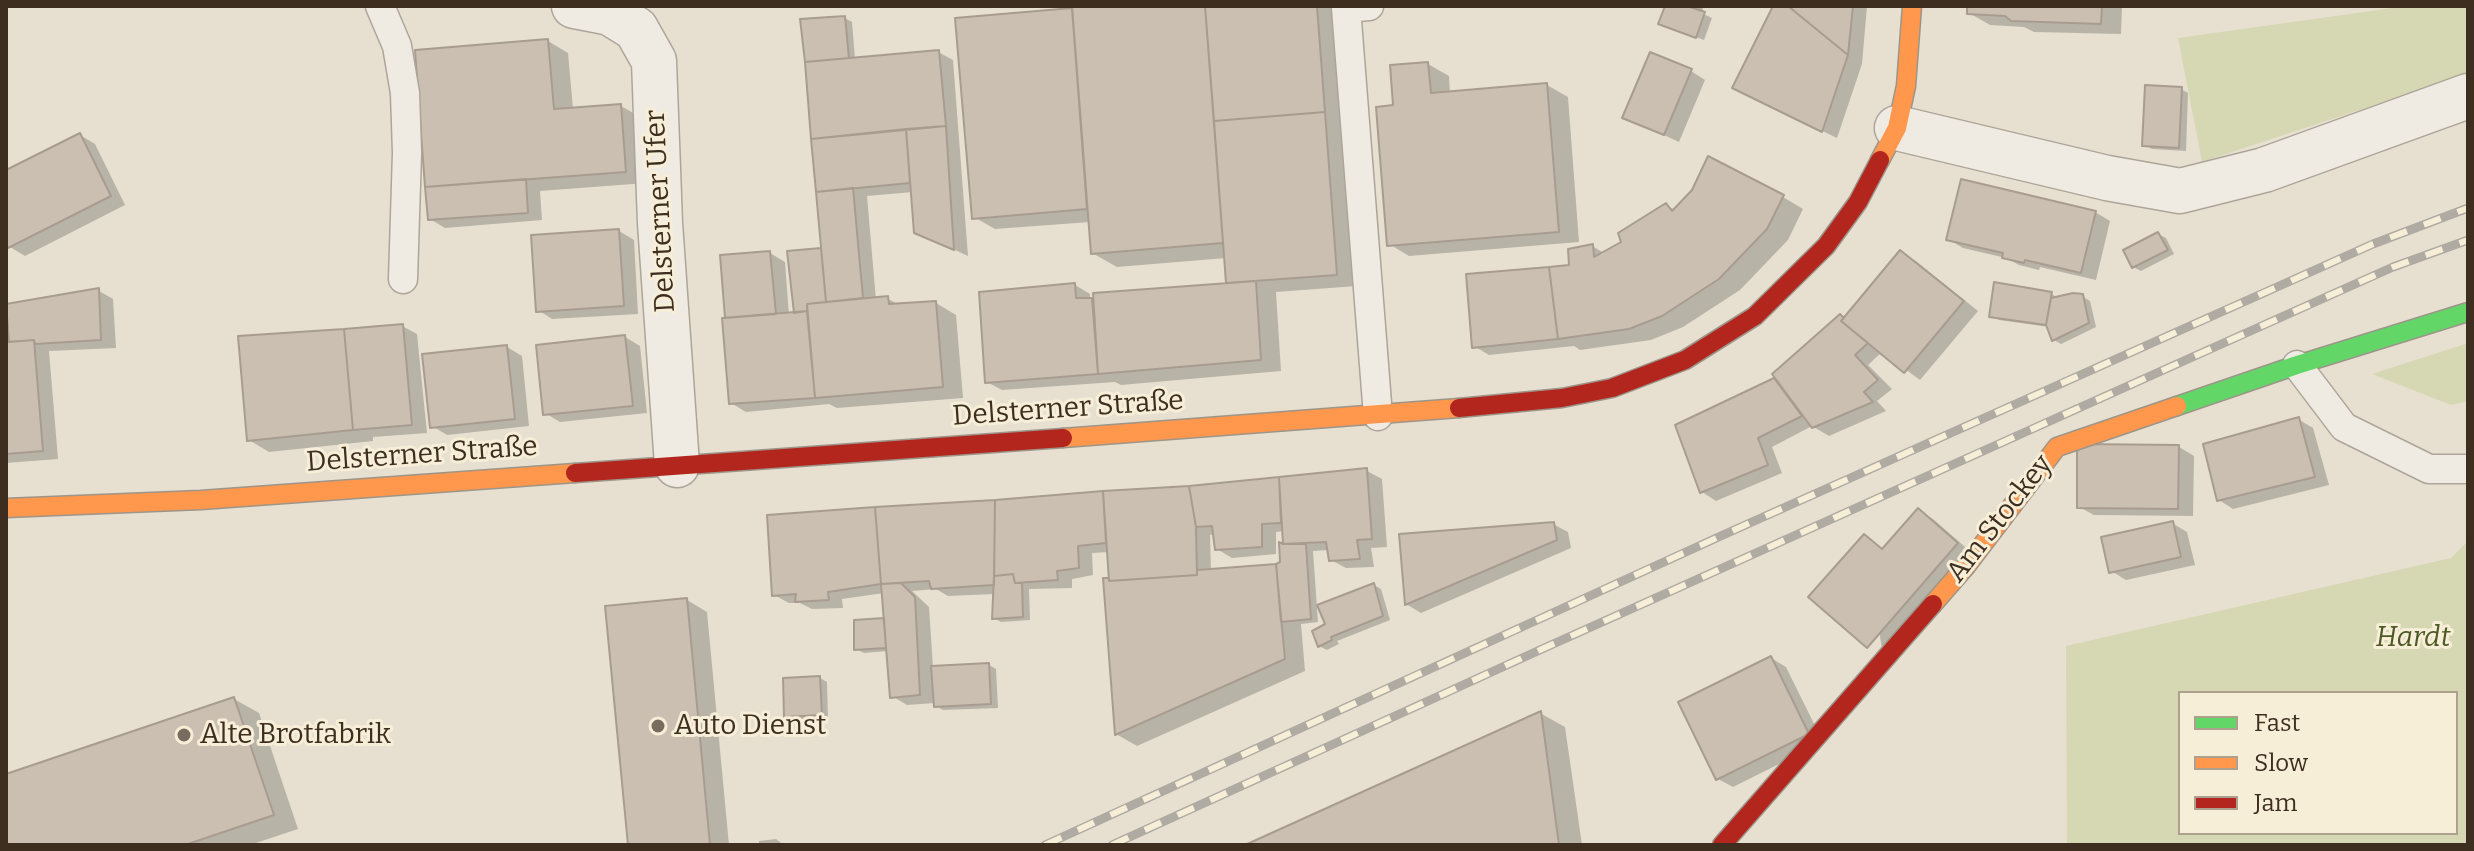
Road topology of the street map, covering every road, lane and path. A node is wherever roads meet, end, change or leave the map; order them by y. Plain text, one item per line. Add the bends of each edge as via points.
1 (380, 6) edge
2 (574, 6) edge
3 (1912, 6) edge
4 (1354, 7) edge
5 (2468, 96) edge
6 (1897, 128) junction
7 (403, 279) dead end
8 (2468, 312) edge
9 (2297, 365) junction
10 (1378, 416) junction
11 (677, 465) junction
12 (2468, 469) edge
13 (6, 508) edge
14 (1722, 845) edge

1 - 7 lane via 397,46 405,93
2 - 11 street, Delsterner Ufer via 610,13 636,29 654,61
3 - 6 street, Delsterner Straße
4 - 10 lane
5 - 6 street via 2264,170 2180,191
6 - 10 street, Delsterner Straße via 1858,202 1826,246 1755,316 1685,360 1612,388 1562,398
8 - 9 street, Am Stockey
9 - 12 lane via 2344,427 2429,469
9 - 14 street, Am Stockey via 2057,447 1967,565
10 - 11 street, Delsterner Straße
11 - 13 street, Delsterner Straße via 201,500

